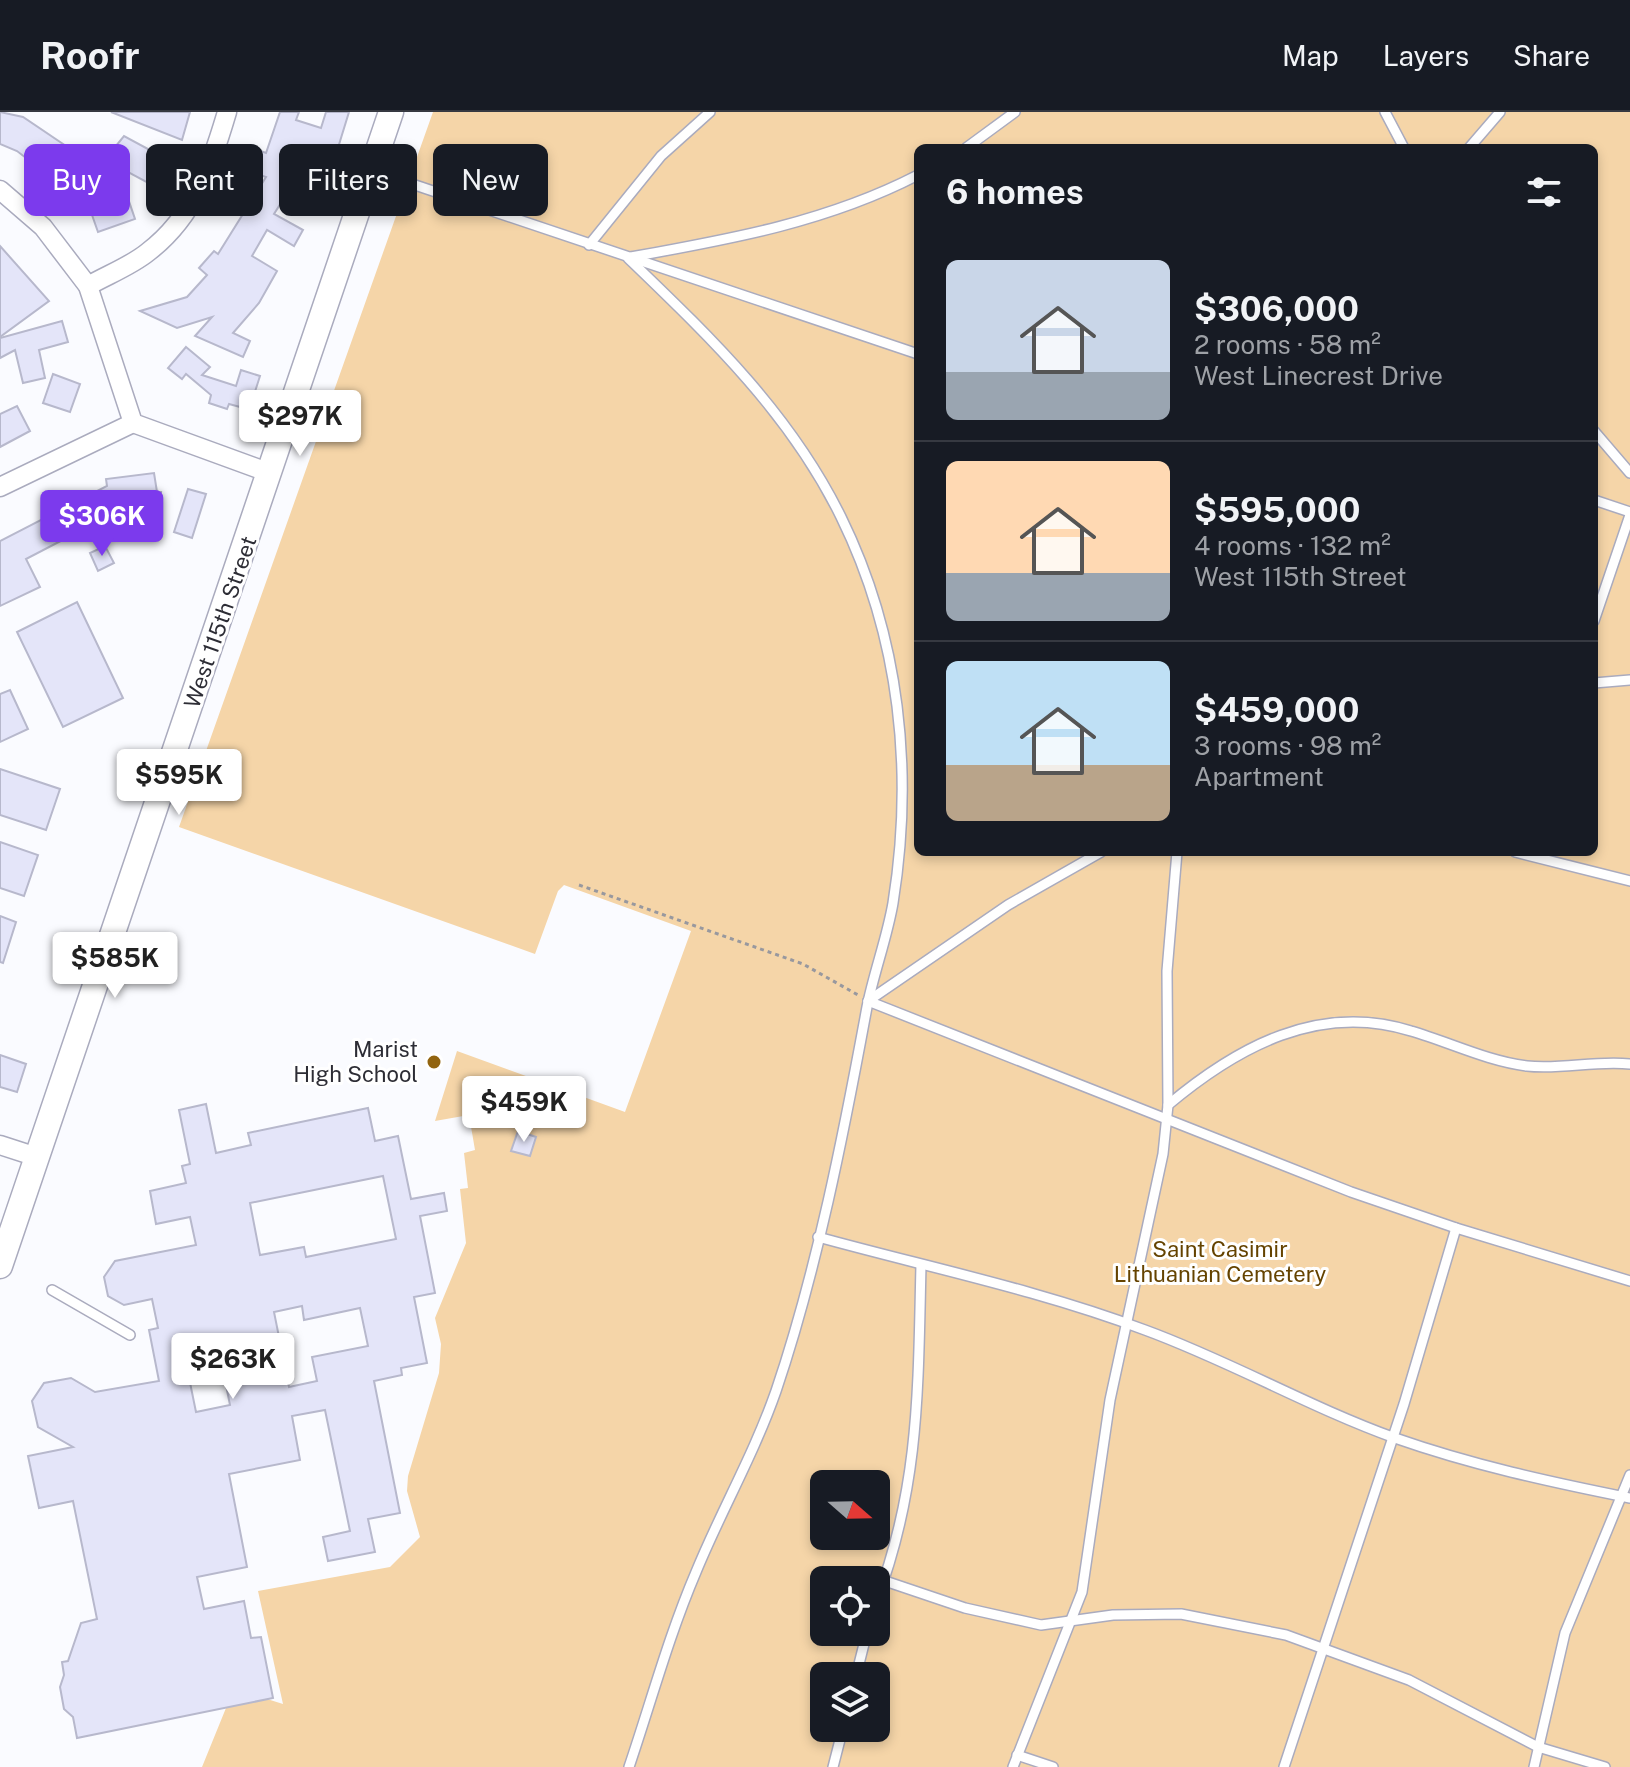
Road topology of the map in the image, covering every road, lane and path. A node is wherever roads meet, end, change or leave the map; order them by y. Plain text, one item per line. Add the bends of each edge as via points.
1 (227, 112) edge
2 (391, 112) edge
3 (710, 112) edge
4 (1015, 112) edge
5 (1385, 112) edge
6 (1500, 112) edge
7 (971, 144) edge
8 (1402, 144) edge
9 (1472, 144) edge
10 (914, 177) edge
11 (417, 186) edge
12 (0, 190) edge
13 (589, 245) junction
14 (628, 258) junction
15 (88, 286) junction
16 (914, 353) edge
17 (133, 423) junction
18 (1598, 436) edge
19 (270, 473) junction
20 (1630, 473) edge
21 (0, 487) edge
22 (1598, 501) edge
23 (1630, 513) edge
24 (1598, 609) edge
25 (1630, 680) edge
26 (1598, 683) edge
27 (1094, 856) edge
28 (1177, 856) edge
29 (1531, 856) edge
30 (1630, 881) edge
31 (579, 885) dead end
32 (868, 1001) junction
33 (1630, 1064) edge
34 (1168, 1105) junction
35 (1167, 1119) junction
36 (0, 1145) edge
37 (37, 1157) junction
38 (1456, 1228) junction
39 (818, 1237) junction
40 (921, 1265) junction
41 (0, 1266) edge
42 (1630, 1281) edge
43 (52, 1290) dead end
44 (1127, 1323) junction
45 (130, 1335) dead end
46 (1393, 1437) junction
47 (1630, 1475) edge
48 (1626, 1497) edge
49 (889, 1566) edge
50 (890, 1583) edge
51 (1070, 1623) junction
52 (1325, 1647) junction
53 (839, 1742) edge
54 (1538, 1747) junction
55 (1017, 1755) junction
56 (631, 1766) edge
57 (833, 1767) edge
58 (1013, 1767) edge
59 (1053, 1767) edge
60 (1284, 1767) edge
61 (1534, 1767) edge
62 (1605, 1767) edge

1 - 15 street via 206,181 179,222 148,253
2 - 19 street, West 115th Street
3 - 13 lane via 661,156
4 - 7 lane
5 - 8 lane
6 - 9 lane
10 - 14 lane via 834,212 775,230
11 - 13 lane
12 - 15 street via 43,227
13 - 14 lane
14 - 16 lane
14 - 32 lane via 772,404 841,517 869,582 888,653 903,776 902,842 892,907
15 - 17 street
17 - 19 street
17 - 21 street
18 - 20 lane
19 - 37 street, West 115th Street
22 - 23 lane
23 - 24 lane
25 - 26 lane
27 - 32 lane via 1008,905
28 - 34 lane via 1167,971
29 - 30 lane
31 - 32 path via 803,964
32 - 35 lane
32 - 39 lane
33 - 34 lane via 1529,1067 1412,1031 1344,1020 1268,1039 1204,1075
34 - 35 lane
35 - 38 lane
35 - 44 lane
36 - 37 street
37 - 41 street, West 115th Street
38 - 42 lane
38 - 46 lane
39 - 40 lane
39 - 56 lane via 765,1424 696,1572
40 - 44 lane
40 - 49 lane via 914,1459
43 - 45 lane
44 - 46 lane
44 - 51 lane via 1110,1400 1082,1592
46 - 48 lane via 1489,1468
46 - 52 lane
47 - 48 lane
48 - 54 lane via 1565,1633
50 - 51 lane via 1011,1620
51 - 52 lane via 1113,1615 1181,1614
51 - 55 lane
52 - 54 lane via 1440,1694
52 - 60 lane
53 - 57 lane
54 - 61 lane
54 - 62 lane
55 - 58 lane
55 - 59 lane

